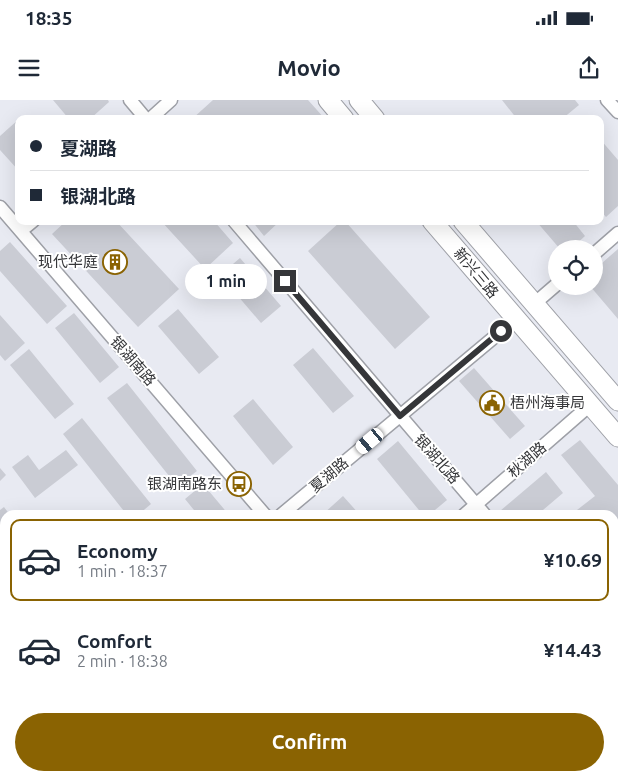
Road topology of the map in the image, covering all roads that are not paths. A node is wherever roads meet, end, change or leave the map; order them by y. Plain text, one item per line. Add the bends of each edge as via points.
1 (130, 100) edge
2 (171, 100) edge
3 (328, 100) edge
4 (359, 100) edge
5 (607, 100) edge
6 (618, 112) edge
7 (144, 115) edge
8 (153, 115) edge
9 (341, 115) edge
10 (372, 115) edge
11 (0, 207) edge
12 (15, 224) edge
13 (16, 225) edge
14 (28, 225) edge
15 (237, 225) edge
16 (435, 225) edge
17 (466, 225) edge
18 (21, 231) junction
19 (618, 233) edge
20 (603, 246) edge
21 (548, 292) edge
22 (534, 304) junction
23 (516, 319) junction
24 (615, 390) edge
25 (590, 406) junction
26 (400, 416) junction
27 (618, 437) edge
28 (476, 505) junction
29 (261, 510) edge
30 (287, 510) edge
31 (470, 510) edge
32 (480, 510) edge

1 - 7 street
2 - 8 street
3 - 9 main road
4 - 10 main road
5 - 6 street
11 - 12 street, 银湖南路
13 - 18 street, 银湖南路
14 - 18 street
15 - 26 street, 银湖北路
16 - 23 main road, 新兴三路
17 - 22 main road, 新兴三路
18 - 29 street, 银湖南路
19 - 20 street
21 - 22 street
22 - 24 main road, 新兴三路
23 - 25 main road, 新兴三路
23 - 26 street, 夏湖路
25 - 27 main road, 新兴三路
25 - 28 street, 秋湖路
26 - 28 street, 银湖北路
26 - 30 street, 夏湖路
28 - 31 street, 秋湖路
28 - 32 street, 银湖北路

